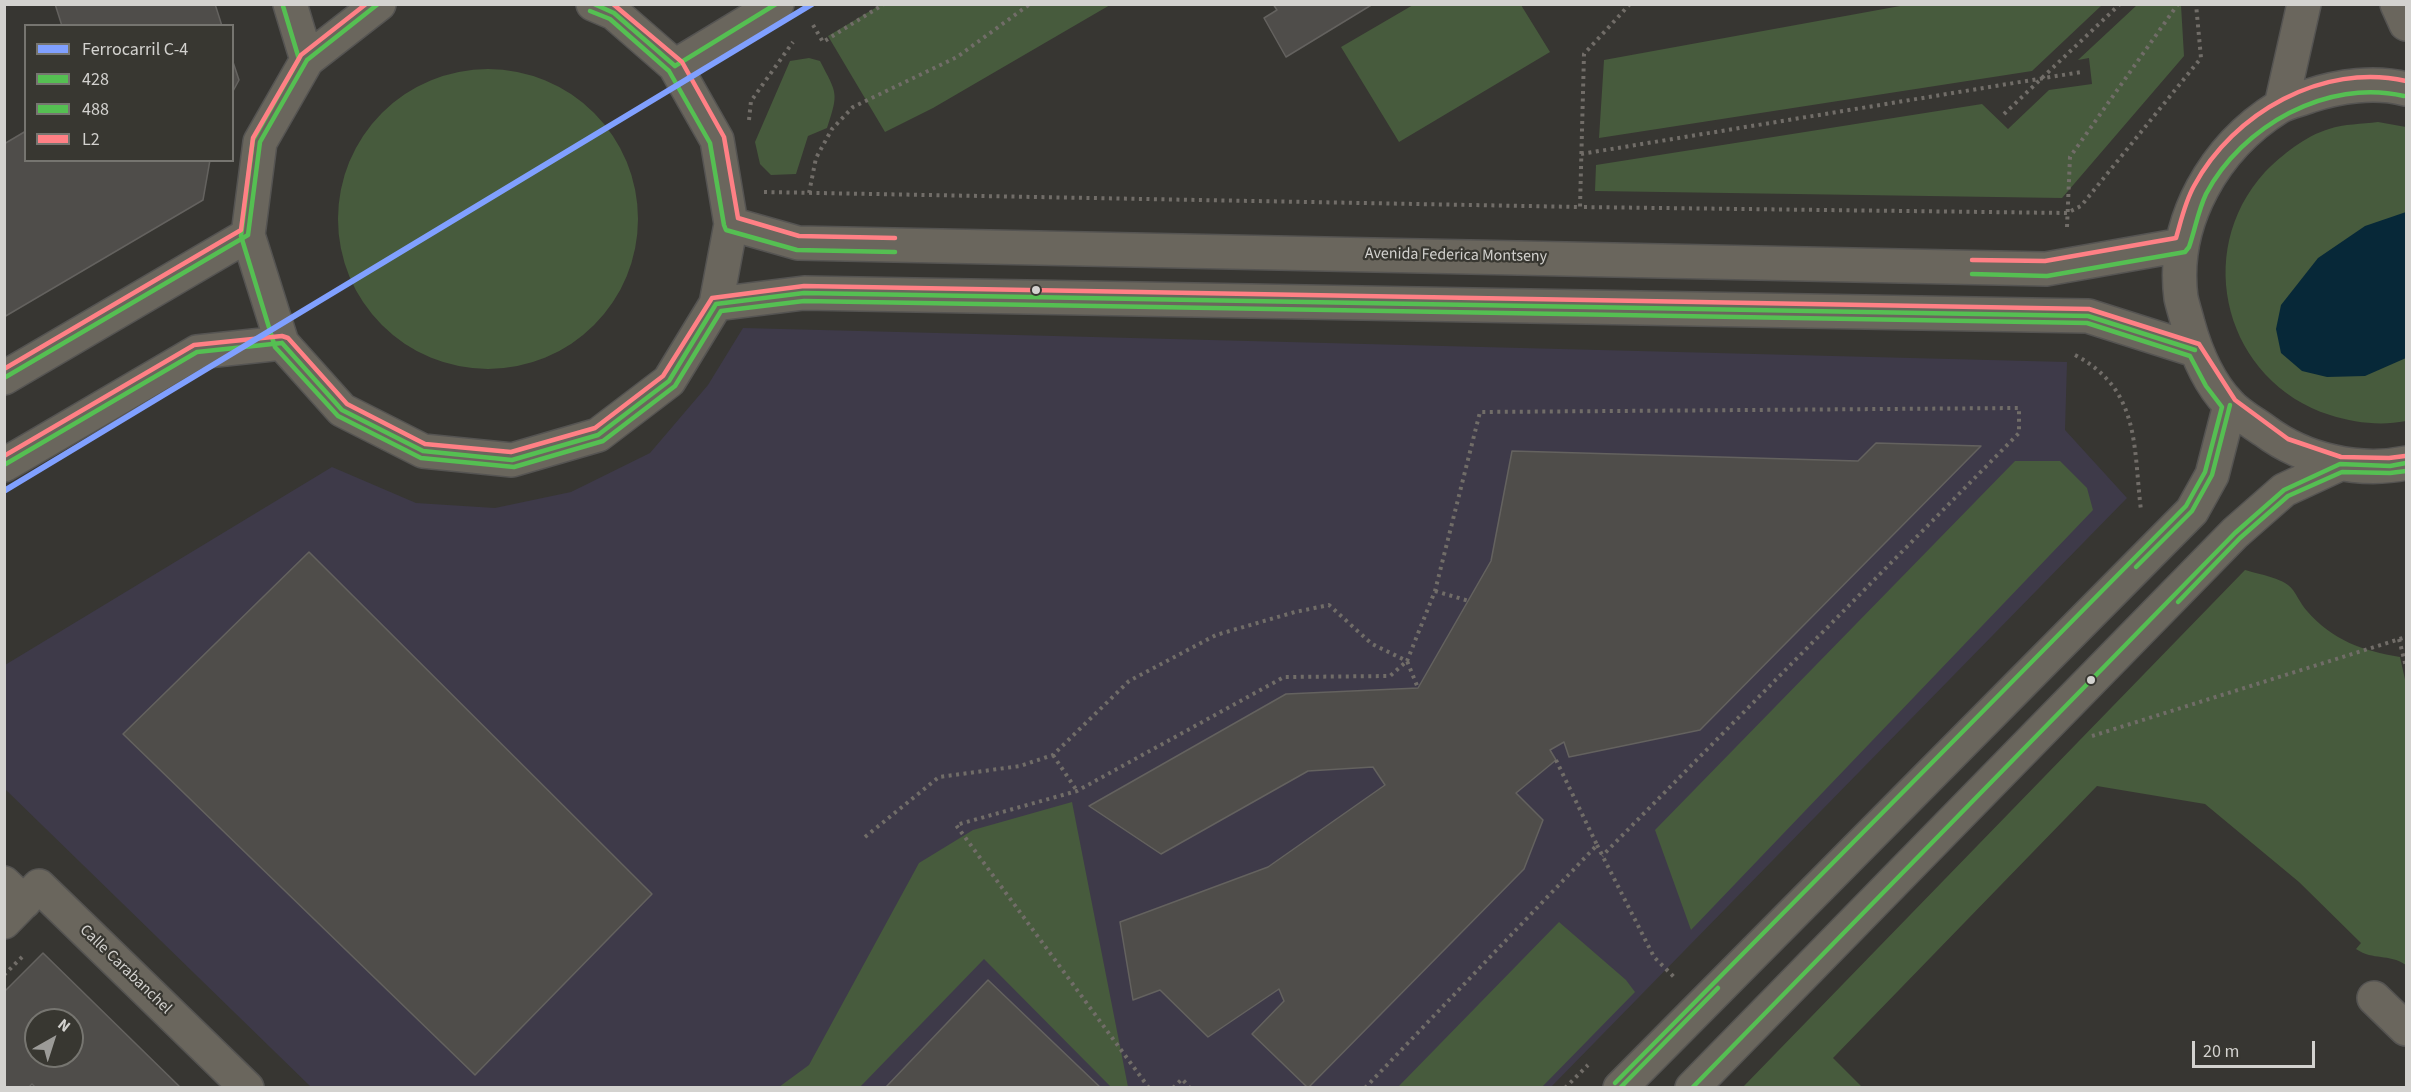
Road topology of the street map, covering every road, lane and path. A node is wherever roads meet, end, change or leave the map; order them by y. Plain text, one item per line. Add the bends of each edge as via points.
1 (290, 4) edge
2 (379, 4) edge
3 (593, 4) edge
4 (777, 4) edge
5 (884, 4) edge
6 (1030, 4) edge
7 (1630, 4) edge
8 (2120, 4) edge
9 (2178, 4) edge
10 (2196, 4) edge
11 (2304, 4) edge
12 (2397, 4) edge
13 (2406, 24) edge
14 (806, 31) dead end
15 (799, 36) dead end
16 (307, 60) junction
17 (675, 66) junction
18 (2081, 72) dead end
19 (2040, 79) junction
20 (2406, 89) edge
21 (2280, 106) junction
22 (2004, 114) dead end
23 (749, 123) dead end
24 (1581, 154) junction
25 (762, 192) dead end
26 (809, 193) junction
27 (1580, 207) junction
28 (2067, 213) junction
29 (731, 224) junction
30 (248, 235) junction
31 (2182, 245) junction
32 (2065, 264) junction
33 (716, 304) junction
34 (2063, 316) junction
35 (282, 344) junction
36 (2195, 350) junction
37 (4, 378) edge
38 (2230, 405) junction
39 (2406, 463) edge
40 (2340, 464) junction
41 (4, 465) edge
42 (2141, 511) dead end
43 (1435, 591) junction
44 (1469, 601) dead end
45 (2406, 637) edge
46 (2399, 639) junction
47 (1407, 661) junction
48 (2406, 667) edge
49 (1418, 688) dead end
50 (2092, 736) dead end
51 (1053, 755) junction
52 (1556, 760) dead end
53 (1077, 790) junction
54 (864, 837) dead end
55 (1597, 845) junction
56 (1602, 856) junction
57 (11, 902) edge
58 (1683, 969) dead end
59 (1675, 978) junction
60 (1666, 986) dead end
61 (2374, 998) dead end
62 (2406, 1029) edge
63 (1591, 1062) dead end
64 (247, 1088) edge
65 (1149, 1088) edge
66 (1173, 1088) edge
67 (1190, 1088) edge
68 (1365, 1088) edge
69 (1565, 1088) edge
70 (1620, 1088) edge
71 (1692, 1088) edge

1 - 16 street
2 - 16 street
3 - 17 street via 614,13
4 - 17 street
5 - 14 path via 822,42 813,25
6 - 26 path via 957,57 853,107 832,129 816,158
7 - 24 path via 1584,54
8 - 19 path
9 - 28 path via 2070,157
10 - 28 path via 2201,58 2081,206
11 - 21 street
12 - 13 street
15 - 23 path via 751,101
16 - 30 street via 260,142
17 - 29 street via 717,140
18 - 19 path
19 - 22 path
19 - 24 path
20 - 21 street via 2391,85 2334,87
21 - 31 street via 2234,141 2220,160 2200,189
24 - 27 path
25 - 26 path
26 - 27 path
27 - 28 path
28 - 32 path
29 - 32 street, Avenida Federica Montseny via 798,243 2034,268
29 - 33 street
30 - 35 street
30 - 37 street
31 - 32 street, Avenida Federica Montseny
31 - 36 street via 2181,298
33 - 34 street via 804,293
33 - 35 street via 669,381 607,429 512,460 423,451 342,410
34 - 36 street via 2088,316
34 - 42 path via 2061,347 2086,361 2113,384 2128,413 2137,454
35 - 41 street via 197,352
36 - 38 street
38 - 40 street via 2284,446
38 - 70 street via 2212,475 2192,511
39 - 40 street
40 - 71 street via 2284,490 2235,533
43 - 44 path
43 - 47 path
43 - 56 path via 1480,412 2019,408 2019,433
45 - 46 path
46 - 48 path
46 - 50 path
47 - 49 path
47 - 51 path via 1372,644 1329,605 1295,612 1216,635 1129,681
47 - 53 path via 1390,676 1284,677
51 - 53 path
51 - 54 path via 1020,766 939,777
52 - 55 path
53 - 65 path via 956,825
55 - 56 path
55 - 68 path
56 - 59 path via 1654,957
57 - 64 street, Calle Carabanchel via 39,886
58 - 59 path
59 - 60 path
61 - 62 street
63 - 69 path
66 - 67 path via 1182,1078

